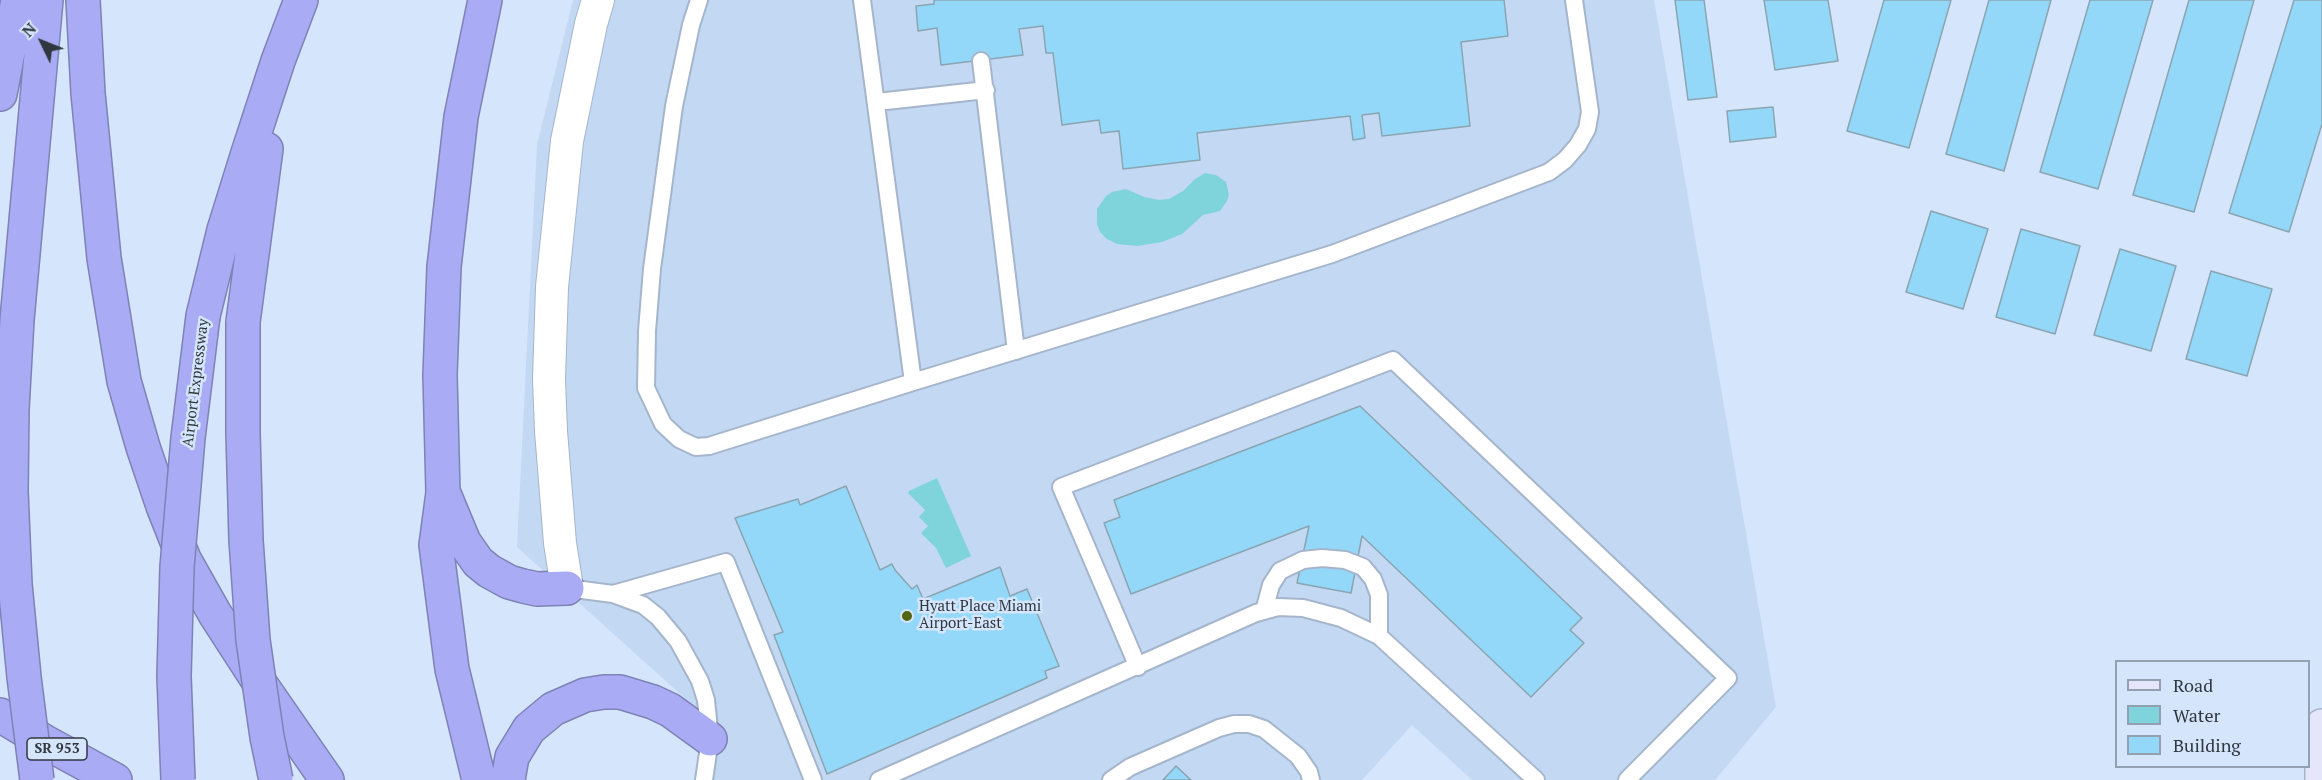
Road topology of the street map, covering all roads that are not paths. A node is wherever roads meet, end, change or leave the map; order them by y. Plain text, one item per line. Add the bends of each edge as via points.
1 (18, 0) edge
2 (46, 0) edge
3 (83, 0) edge
4 (301, 0) edge
5 (485, 0) edge
6 (598, 0) edge
7 (699, 0) edge
8 (862, 0) edge
9 (1574, 0) edge
10 (278, 61) junction
11 (981, 61) dead end
12 (986, 90) junction
13 (0, 94) edge
14 (877, 102) junction
15 (1016, 351) junction
16 (913, 382) junction
17 (443, 493) junction
18 (567, 588) junction
19 (613, 594) junction
20 (1264, 610) junction
21 (1379, 636) junction
22 (1138, 667) junction
23 (0, 715) edge
24 (2322, 726) edge
25 (710, 739) junction
26 (37, 780) edge
27 (115, 780) edge
28 (178, 780) edge
29 (276, 780) edge
30 (327, 780) edge
31 (479, 780) edge
32 (508, 780) edge
33 (704, 780) edge
34 (813, 780) edge
35 (879, 780) edge
36 (1111, 780) edge
37 (1311, 780) edge
38 (1536, 780) edge
39 (1628, 780) edge
40 (2322, 780) edge

1 - 13 highway
2 - 26 highway, bridge via 17,320 11,491 15,584
3 - 30 highway via 104,258 124,381 143,447 162,506 189,568 258,682
4 - 10 highway, Airport Expressway
5 - 17 highway via 461,117 444,267 440,375
6 - 18 street via 567,141 552,287 550,431
7 - 16 lane via 674,106 652,269 646,388 663,424 696,447 709,446
8 - 14 lane
9 - 15 lane via 1590,112 1578,145 1549,172 1332,254
10 - 28 highway, Airport Expressway, bridge via 224,230 203,316 177,567 174,676
10 - 29 highway, bridge via 243,322 246,540 253,640
11 - 12 lane
12 - 14 lane
12 - 15 lane
14 - 16 lane
15 - 16 lane
17 - 18 highway via 464,542 489,571 523,586
17 - 31 highway via 435,545 452,669
18 - 19 lane
19 - 25 lane via 643,605 678,641 700,681
19 - 34 lane via 726,562
20 - 21 lane via 1304,608 1341,618
20 - 21 lane via 1271,585 1280,571 1303,560 1345,560 1363,567 1373,579 1379,596
20 - 22 lane
21 - 38 lane
22 - 35 lane
22 - 39 lane via 1062,487 1393,360 1728,678
23 - 27 highway, SR 953
24 - 40 street
25 - 32 highway via 670,710 643,698 620,692 585,695 553,709 529,729 512,757
25 - 33 lane
36 - 37 lane via 1130,767 1234,724 1264,729 1298,756

